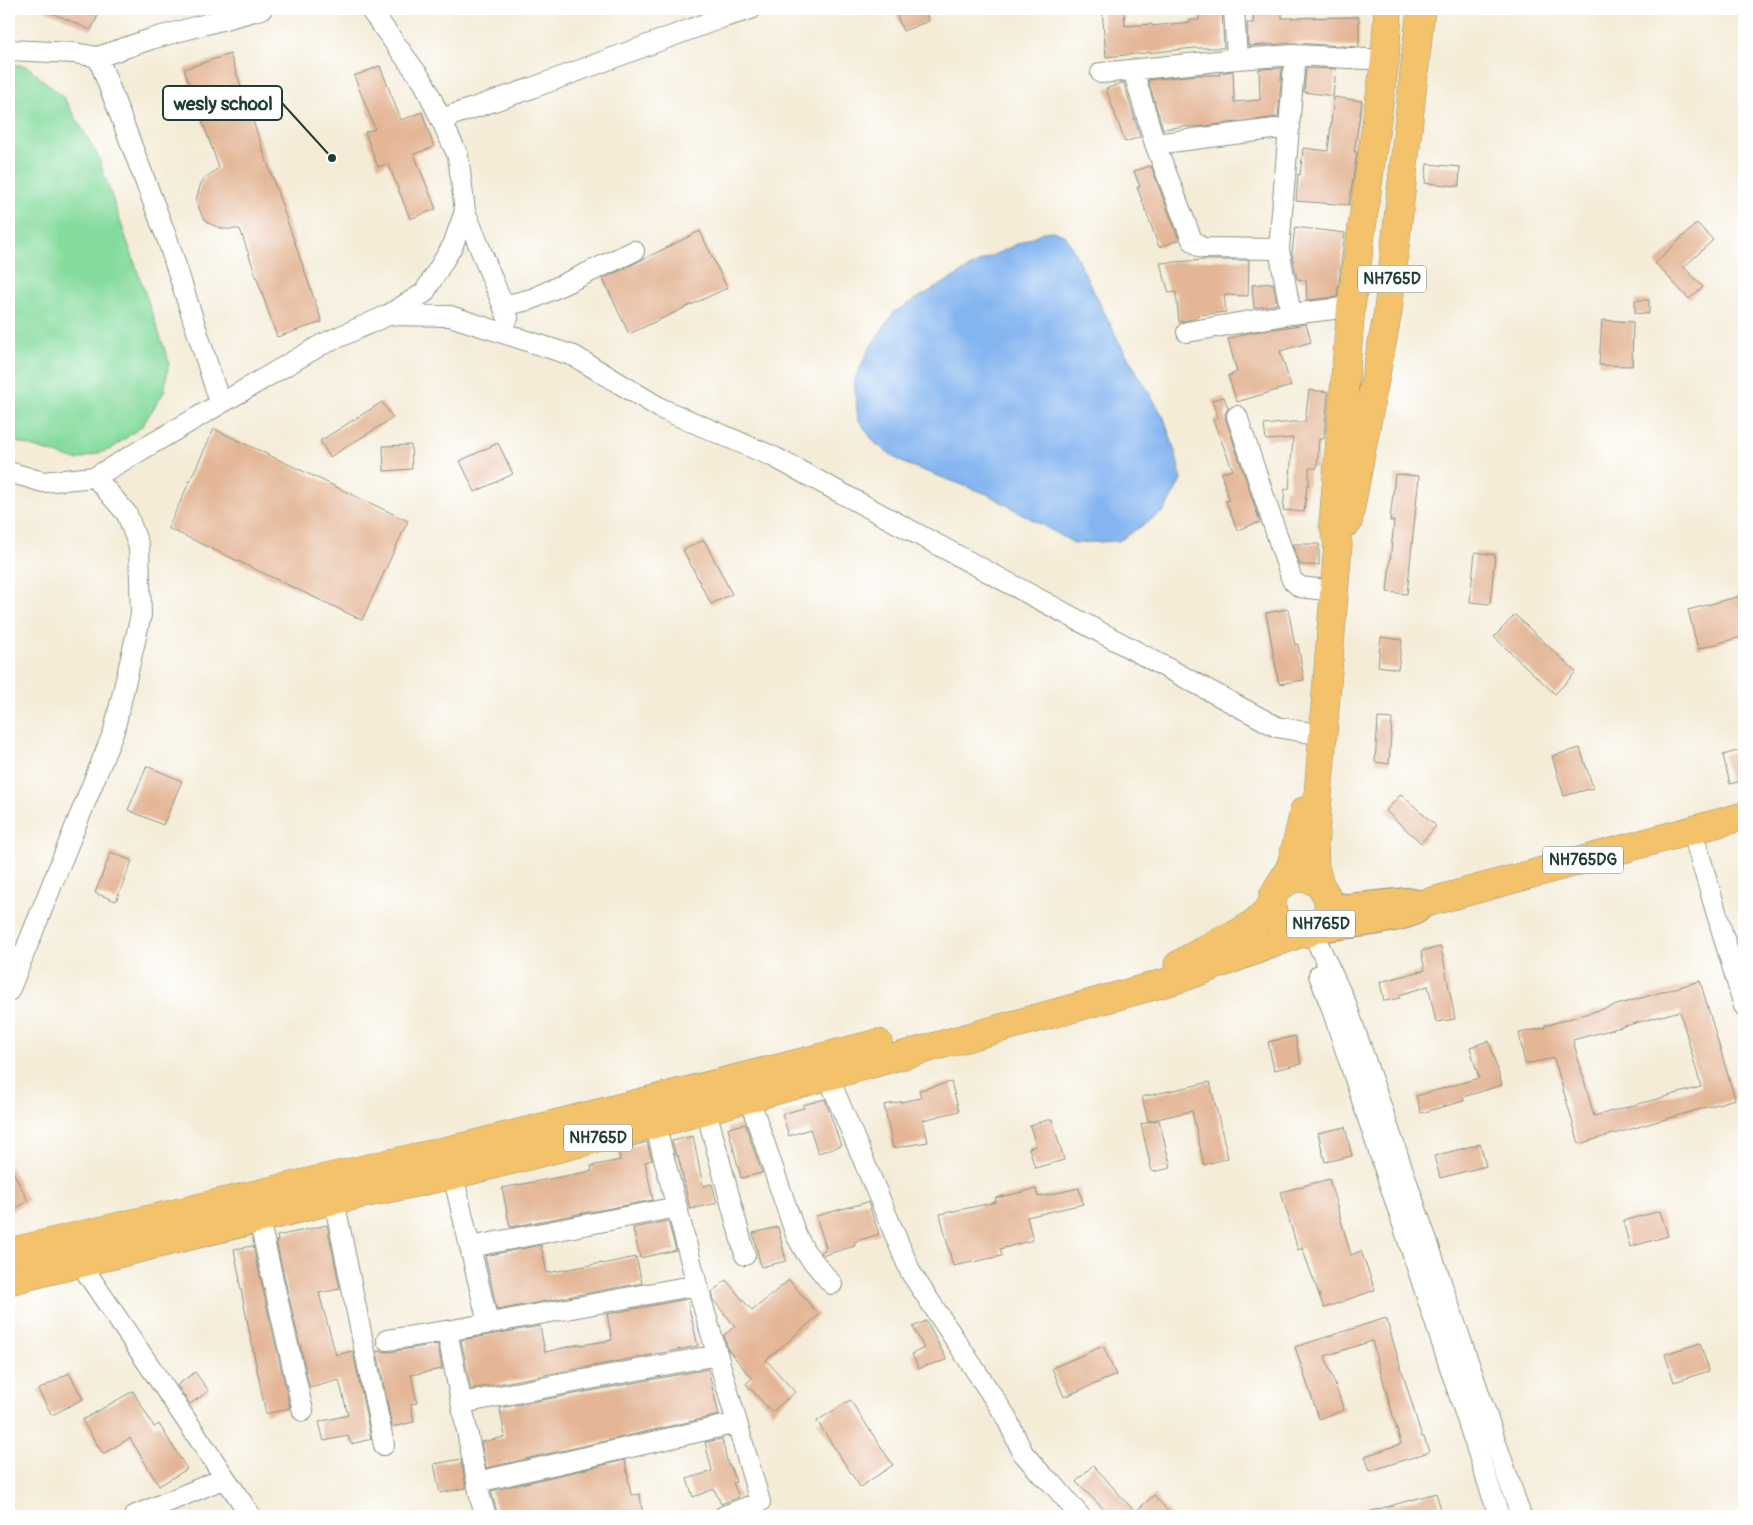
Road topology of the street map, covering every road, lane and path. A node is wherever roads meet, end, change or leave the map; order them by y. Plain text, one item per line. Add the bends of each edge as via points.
1 (262, 9) edge
2 (370, 9) edge
3 (751, 9) edge
4 (1234, 9) edge
5 (1388, 9) edge
6 (1421, 9) edge
7 (9, 50) edge
8 (1295, 55) junction
9 (98, 56) junction
10 (1236, 59) junction
11 (1385, 60) junction
12 (1133, 70) junction
13 (1102, 73) dead end
14 (441, 119) junction
15 (1290, 127) junction
16 (1154, 144) junction
17 (465, 211) junction
18 (1279, 249) junction
19 (634, 251) dead end
20 (503, 306) junction
21 (1351, 307) junction
22 (1291, 314) junction
23 (388, 315) junction
24 (1187, 332) dead end
25 (515, 336) junction
26 (220, 403) junction
27 (1237, 416) dead end
28 (9, 472) edge
29 (95, 476) junction
30 (1338, 544) junction
31 (1334, 591) junction
32 (1321, 744) junction
33 (1744, 816) edge
34 (1692, 830) junction
35 (1275, 897) junction
36 (1422, 904) joint
37 (1313, 920) junction
38 (9, 991) edge
39 (1744, 1006) edge
40 (828, 1076) junction
41 (749, 1098) junction
42 (706, 1110) junction
43 (655, 1124) junction
44 (453, 1175) junction
45 (334, 1200) junction
46 (677, 1206) junction
47 (259, 1219) junction
48 (470, 1247) junction
49 (9, 1252) edge
50 (745, 1255) dead end
51 (80, 1263) junction
52 (9, 1281) edge
53 (832, 1284) dead end
54 (697, 1286) junction
55 (488, 1323) junction
56 (447, 1331) junction
57 (387, 1340) dead end
58 (717, 1355) junction
59 (462, 1403) junction
60 (303, 1411) dead end
61 (738, 1424) junction
62 (384, 1445) dead end
63 (225, 1478) junction
64 (477, 1482) junction
65 (765, 1509) edge
66 (134, 1516) edge
67 (251, 1516) edge
68 (486, 1516) edge
69 (724, 1516) edge
70 (1080, 1516) edge
71 (1499, 1516) edge
72 (1521, 1516) edge

1 - 9 street
2 - 14 street via 424,83
3 - 14 street
4 - 10 street
5 - 11 highway, NH765D
6 - 30 highway, NH765D via 1388,310 1349,517
7 - 9 street
8 - 10 street
8 - 11 street
8 - 15 street
9 - 26 street via 168,241
10 - 12 street
11 - 21 highway, NH765D
12 - 13 street
12 - 16 street
14 - 17 street via 458,156
15 - 16 street
15 - 18 street
16 - 18 street via 1196,245 1202,248
17 - 20 street
17 - 23 street via 453,245 424,293
18 - 22 street
19 - 20 street via 532,300
20 - 25 street
21 - 22 street
21 - 30 highway, NH765D via 1333,523
22 - 24 street
23 - 25 street via 450,316
23 - 26 street via 321,345
25 - 32 street via 574,356 662,409 774,457 1277,727
26 - 29 street
27 - 31 street via 1288,573 1300,587
28 - 29 street via 43,482
29 - 38 street via 127,514 139,547 141,615 114,731
30 - 31 highway, NH765D
31 - 32 highway, NH765D
32 - 35 highway, NH765D via 1290,867
32 - 37 highway, NH765D
33 - 34 highway, NH765DG
34 - 36 highway, NH765DG
34 - 39 street
35 - 37 highway, NH765D via 1277,922 1283,928 1291,932
35 - 37 highway, NH765D via 1287,881 1308,879
35 - 49 highway, NH765D via 1255,922 1175,967 467,1146
36 - 37 main road via 1407,901 1348,906
37 - 40 highway, NH765D via 1182,978
37 - 71 street via 1331,1006
37 - 72 street via 1346,1004
40 - 41 highway, NH765D
40 - 70 street via 911,1273 1004,1415 1023,1453
41 - 42 highway, NH765D
41 - 53 street via 796,1235 806,1253
42 - 43 highway, NH765D
42 - 50 street
43 - 44 highway, NH765D
43 - 46 street
44 - 45 highway, NH765D
44 - 48 street
45 - 47 highway, NH765D
45 - 62 street
46 - 48 street
46 - 54 street
47 - 51 highway, NH765D
47 - 60 street
48 - 55 street
51 - 52 highway, NH765D
51 - 63 street
54 - 55 street
54 - 58 street
55 - 56 street
56 - 57 street
56 - 59 street
58 - 59 street
58 - 61 street
59 - 64 street
61 - 64 street
61 - 65 street
63 - 66 street
63 - 67 street
64 - 68 street
65 - 69 street

